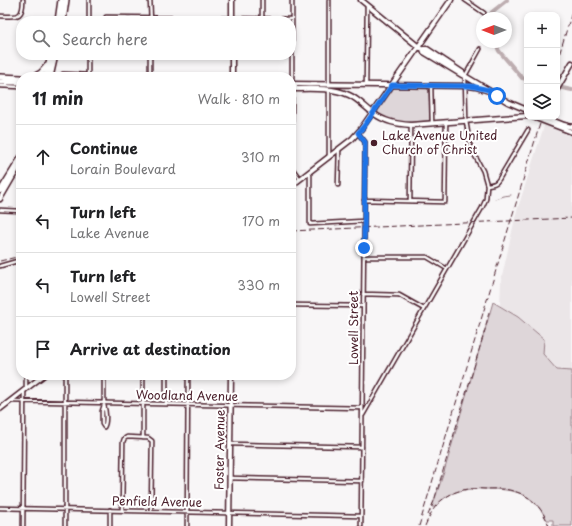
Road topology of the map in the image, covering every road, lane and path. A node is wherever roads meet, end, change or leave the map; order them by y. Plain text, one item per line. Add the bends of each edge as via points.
1 (23, 0) edge
2 (62, 0) edge
3 (66, 0) edge
4 (89, 0) edge
5 (150, 0) edge
6 (232, 0) edge
7 (262, 0) edge
8 (292, 0) edge
9 (329, 0) edge
10 (361, 0) edge
11 (451, 0) edge
12 (465, 0) edge
13 (367, 4) junction
14 (483, 12) edge
15 (0, 16) edge
16 (59, 16) edge
17 (64, 16) edge
18 (88, 16) edge
19 (150, 16) edge
20 (232, 16) edge
21 (262, 16) edge
22 (292, 16) edge
23 (419, 47) junction
24 (480, 49) dead end
25 (54, 60) edge
26 (88, 60) edge
27 (150, 60) edge
28 (232, 60) edge
29 (292, 60) edge
30 (49, 62) joint
31 (571, 64) edge
32 (42, 72) edge
33 (47, 72) edge
34 (51, 72) edge
35 (88, 72) edge
36 (150, 72) edge
37 (232, 72) edge
38 (291, 72) edge
39 (464, 75) junction
40 (0, 77) edge
41 (16, 78) edge
42 (0, 82) edge
43 (16, 82) edge
44 (560, 84) edge
45 (366, 85) junction
46 (392, 85) junction
47 (0, 86) edge
48 (431, 86) junction
49 (465, 86) junction
50 (16, 87) edge
51 (296, 87) edge
52 (329, 87) junction
53 (489, 90) junction
54 (517, 106) junction
55 (524, 109) edge
56 (373, 113) junction
57 (524, 116) edge
58 (516, 117) junction
59 (549, 120) edge
60 (550, 120) edge
61 (466, 121) junction
62 (446, 122) junction
63 (432, 123) junction
64 (411, 125) junction
65 (572, 127) edge
66 (528, 130) dead end
67 (572, 132) edge
68 (358, 133) junction
69 (338, 149) junction
70 (329, 157) junction
71 (16, 165) edge
72 (16, 172) edge
73 (308, 172) junction
74 (296, 174) edge
75 (300, 179) junction
76 (296, 182) edge
77 (338, 185) dead end
78 (487, 185) junction
79 (0, 191) edge
80 (0, 199) edge
81 (364, 200) junction
82 (410, 201) junction
83 (0, 210) edge
84 (16, 211) edge
85 (364, 221) junction
86 (364, 257) junction
87 (16, 261) edge
88 (0, 266) edge
89 (447, 269) junction
90 (363, 294) junction
91 (296, 305) edge
92 (363, 306) junction
93 (424, 309) junction
94 (26, 380) edge
95 (38, 380) edge
96 (65, 380) edge
97 (104, 380) edge
98 (143, 380) edge
99 (166, 380) edge
100 (188, 380) edge
101 (231, 380) edge
102 (25, 390) junction
103 (11, 401) junction
104 (24, 401) junction
105 (65, 402) junction
106 (104, 404) junction
107 (143, 404) junction
108 (166, 404) junction
109 (188, 405) junction
110 (230, 406) junction
111 (362, 408) junction
112 (0, 409) edge
113 (362, 416) junction
114 (143, 438) junction
115 (230, 444) junction
116 (362, 447) junction
117 (230, 478) junction
118 (362, 481) junction
119 (0, 508) edge
120 (23, 508) junction
121 (65, 509) junction
122 (110, 510) junction
123 (122, 510) junction
124 (151, 511) junction
125 (187, 512) junction
126 (229, 513) junction
127 (361, 516) junction
128 (23, 526) edge
129 (65, 526) edge
130 (110, 526) edge
131 (187, 526) edge
132 (229, 526) edge
133 (361, 526) edge

1 - 15 street via 20,15
2 - 16 highway
3 - 17 highway
4 - 18 street
5 - 19 street
6 - 20 street
7 - 21 street
8 - 22 street
9 - 52 street
10 - 13 street
11 - 23 street
12 - 14 street
13 - 23 street
13 - 45 street
23 - 39 street via 432,52
23 - 46 street
24 - 39 street
25 - 34 highway
26 - 35 street
27 - 36 street
28 - 37 street
29 - 38 street
30 - 32 highway
30 - 33 highway
31 - 44 street
39 - 49 street
39 - 53 street
40 - 41 highway
42 - 43 highway
45 - 46 street
45 - 52 street
46 - 48 street
46 - 56 street
47 - 50 street
48 - 49 street
48 - 63 street
49 - 53 street
49 - 61 street
51 - 52 street
52 - 56 street via 349,94
52 - 70 street
53 - 54 street
54 - 55 street
54 - 58 street via 519,112
56 - 64 street via 388,122
56 - 68 street
57 - 58 street
58 - 61 street
59 - 67 street
60 - 65 street
61 - 62 street
61 - 78 street via 470,145 485,175
62 - 63 street
62 - 82 street via 445,202
63 - 64 street
64 - 82 street
66 - 78 street via 497,183
68 - 69 street
68 - 81 street, Lowell Street via 365,142
69 - 70 street
69 - 77 street
70 - 73 street
71 - 79 street
72 - 80 street
73 - 75 street
73 - 85 street via 310,224
74 - 75 street
75 - 76 street
78 - 89 street via 482,208
81 - 82 street
81 - 85 street, Lowell Street
83 - 84 street
85 - 86 street, Lowell Street
86 - 89 street via 427,257
86 - 90 street, Lowell Street
87 - 88 street
89 - 93 street
90 - 92 street, Lowell Street
90 - 93 street via 399,295
91 - 92 street
92 - 111 street, Lowell Street
93 - 113 street
94 - 102 street
95 - 102 street
96 - 105 street
97 - 106 street
98 - 107 street
99 - 108 street
100 - 109 street
101 - 110 street, Foster Avenue
102 - 103 street
102 - 104 street
103 - 104 street, Woodland Avenue
103 - 112 street
104 - 105 street, Woodland Avenue
104 - 120 street
105 - 106 street, Woodland Avenue
105 - 121 street
106 - 106 street via 102,411 104,427 105,425
106 - 107 street, Woodland Avenue
107 - 108 street, Woodland Avenue
107 - 114 street
108 - 109 street, Woodland Avenue
109 - 110 street, Woodland Avenue
109 - 125 street
110 - 111 street, Woodland Avenue
110 - 115 street, Foster Avenue
111 - 113 street, Lowell Street
113 - 116 street, Lowell Street
114 - 123 street via 127,438 123,442
114 - 124 street via 150,439 152,443
115 - 116 street
115 - 117 street, Foster Avenue
116 - 118 street, Lowell Street
117 - 118 street
117 - 126 street, Foster Avenue
118 - 127 street, Lowell Street
119 - 120 street, Penfield Avenue
120 - 121 street, Penfield Avenue
120 - 128 street
121 - 122 street, Penfield Avenue
121 - 129 street
122 - 123 street, Penfield Avenue
122 - 130 street
123 - 124 street, Penfield Avenue
124 - 125 street, Penfield Avenue
125 - 126 street, Penfield Avenue
125 - 131 street
126 - 127 street, Penfield Avenue
126 - 132 street, Foster Avenue
127 - 133 street, Lowell Street

